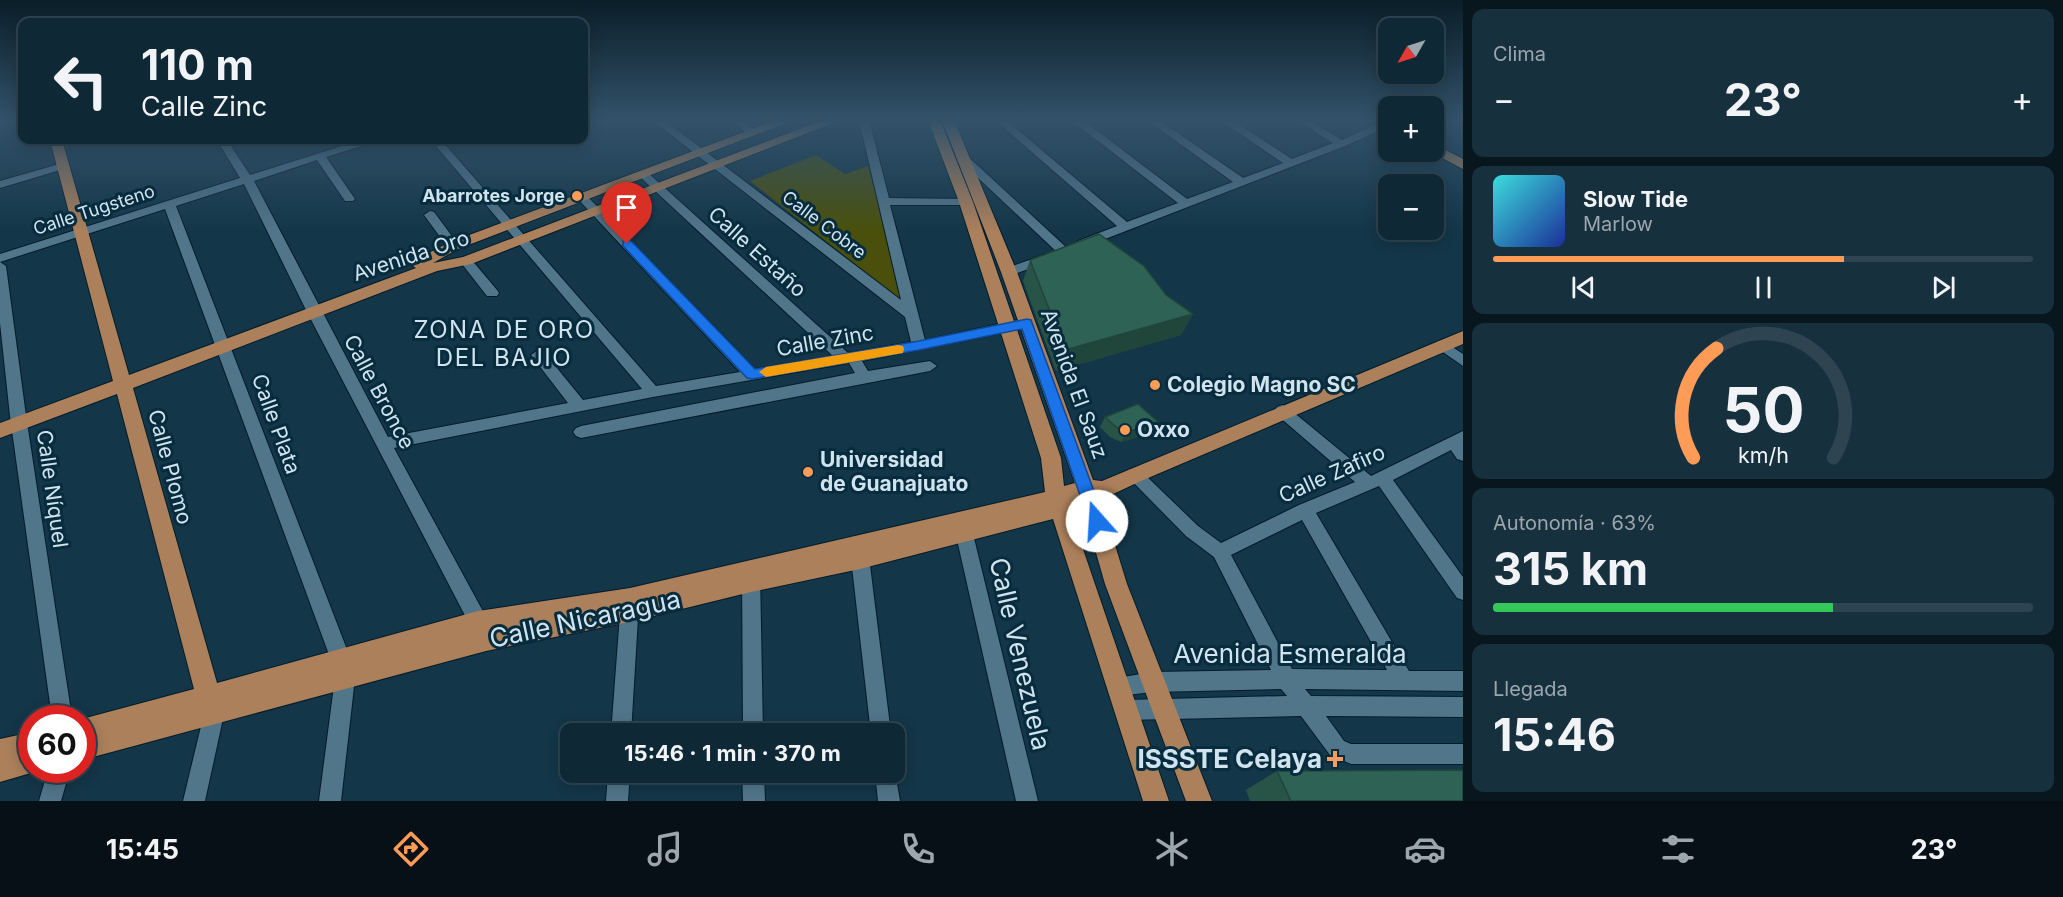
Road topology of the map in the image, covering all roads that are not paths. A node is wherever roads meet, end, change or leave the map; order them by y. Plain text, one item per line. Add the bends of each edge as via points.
1 (61, 157) edge
2 (234, 157) edge
3 (316, 157) edge
4 (321, 157) edge
5 (451, 157) edge
6 (687, 157) edge
7 (704, 157) edge
8 (737, 157) edge
9 (873, 157) edge
10 (949, 157) edge
11 (962, 157) edge
12 (962, 157) edge
13 (1044, 157) edge
14 (1125, 157) edge
15 (1206, 157) edge
16 (1283, 157) edge
17 (1306, 157) edge
18 (1450, 157) edge
19 (1292, 163) junction
20 (1463, 165) edge
21 (63, 166) junction
22 (716, 166) junction
23 (643, 174) junction
24 (248, 179) junction
25 (1241, 182) junction
26 (0, 185) edge
27 (658, 188) junction
28 (582, 197) junction
29 (350, 199) dead end
30 (884, 201) junction
31 (966, 202) junction
32 (1185, 203) junction
33 (169, 204) junction
34 (595, 211) junction
35 (430, 214) dead end
36 (510, 225) junction
37 (1125, 227) junction
38 (81, 233) junction
39 (523, 239) junction
40 (453, 246) junction
41 (1063, 251) junction
42 (0, 258) edge
43 (466, 261) junction
44 (0, 266) edge
45 (1009, 272) junction
46 (492, 292) dead end
47 (312, 308) junction
48 (912, 315) junction
49 (1018, 325) junction
50 (1456, 341) edge
51 (223, 342) junction
52 (919, 346) junction
53 (538, 355) dead end
54 (849, 358) junction
55 (1463, 361) edge
56 (930, 366) dead end
57 (752, 375) junction
58 (864, 377) junction
59 (121, 380) junction
60 (653, 392) junction
61 (579, 406) junction
62 (1282, 411) junction
63 (19, 420) junction
64 (0, 423) edge
65 (0, 431) edge
66 (581, 432) dead end
67 (383, 444) junction
68 (1459, 445) edge
69 (1134, 475) junction
70 (1374, 480) junction
71 (1093, 493) junction
72 (1057, 502) junction
73 (1305, 510) junction
74 (960, 527) junction
75 (859, 551) junction
76 (1220, 552) junction
77 (1454, 567) edge
78 (751, 575) junction
79 (1463, 592) edge
80 (629, 605) junction
81 (478, 621) junction
82 (343, 669) junction
83 (1286, 679) junction
84 (1402, 680) junction
85 (1463, 681) edge
86 (1153, 682) junction
87 (1118, 686) junction
88 (60, 705) edge
89 (211, 706) junction
90 (1308, 706) junction
91 (1463, 707) edge
92 (1163, 708) junction
93 (1125, 710) junction
94 (622, 723) edge
95 (753, 723) edge
96 (880, 723) edge
97 (96, 729) edge
98 (96, 743) edge
99 (18, 748) edge
100 (0, 752) edge
101 (1463, 754) edge
102 (18, 765) edge
103 (0, 770) edge
104 (55, 783) edge
105 (618, 783) edge
106 (753, 783) edge
107 (887, 783) edge
108 (50, 801) edge
109 (194, 801) edge
110 (330, 801) edge
111 (617, 801) edge
112 (753, 801) edge
113 (889, 801) edge
114 (1027, 801) edge
115 (1156, 801) edge
116 (1198, 801) edge

1 - 21 main road, Calle Plomo
2 - 24 street, Calle Bronce
3 - 24 street, Calle Tugsteno
4 - 29 street
5 - 36 street
6 - 23 main road, Avenida Oro
7 - 22 street, Calle Cobre
8 - 22 main road, Avenida Oro
9 - 30 street
10 - 31 main road, Avenida El Sauz
11 - 41 street
12 - 45 main road, Avenida El Sauz
13 - 37 street
14 - 32 street
15 - 25 street
16 - 19 street
17 - 19 street
18 - 20 main road
19 - 25 street
21 - 26 street
21 - 38 main road, Calle Plomo
22 - 27 main road, Avenida Oro
22 - 48 street, Calle Cobre
23 - 27 street, Calle Estaño
23 - 28 main road, Avenida Oro
24 - 33 street, Calle Tugsteno
24 - 47 street, Calle Bronce
25 - 32 street
27 - 34 main road, Avenida Oro
27 - 54 street, Calle Estaño
28 - 34 street
28 - 36 main road, Avenida Oro
30 - 31 street
30 - 48 street
31 - 49 main road, Avenida El Sauz
32 - 37 street
33 - 38 street, Calle Tugsteno
33 - 51 street, Calle Plata
34 - 39 main road, Avenida Oro
34 - 57 street
35 - 40 street
36 - 39 street
36 - 40 main road, Avenida Oro
37 - 41 street
38 - 42 street, Calle Tugsteno
38 - 59 main road, Calle Plomo
39 - 43 main road, Avenida Oro
39 - 60 street
40 - 47 main road, Avenida Oro via 429,260
41 - 45 street
43 - 46 street
43 - 47 main road, Avenida Oro via 434,267
44 - 63 street, Calle Níquel
45 - 49 main road, Avenida El Sauz
47 - 51 main road, Avenida Oro
47 - 67 street, Calle Bronce
48 - 52 street
49 - 52 street, Calle Zinc
49 - 71 main road, Avenida El Sauz
49 - 72 main road, Avenida El Sauz via 1051,458
50 - 55 street
50 - 62 main road, Calle Nicaragua
51 - 59 main road, Avenida Oro
51 - 82 street, Calle Plata
52 - 54 street, Calle Zinc
53 - 61 street
54 - 57 street, Calle Zinc
54 - 58 street, Calle Estaño
56 - 58 street
57 - 60 street, Calle Zinc
58 - 66 street
59 - 63 main road, Avenida Oro
59 - 89 main road, Calle Plomo
60 - 61 street, Calle Zinc
61 - 67 street, Calle Zinc
62 - 69 main road, Calle Nicaragua
62 - 70 street
63 - 64 main road, Avenida Oro
63 - 65 main road, Avenida Oro
63 - 88 street, Calle Níquel
67 - 81 street, Calle Bronce
68 - 70 street, Calle Zafiro
69 - 71 main road, Calle Nicaragua
69 - 76 street via 1192,531
70 - 73 street, Calle Zafiro
70 - 77 street
71 - 72 main road, Calle Nicaragua
71 - 86 main road, Avenida El Sauz via 1116,584
72 - 74 main road, Calle Nicaragua
72 - 87 main road, Avenida El Sauz
73 - 76 street, Calle Zafiro
73 - 84 street
74 - 75 main road, Calle Nicaragua
74 - 114 street, Calle Venezuela
75 - 78 main road, Calle Nicaragua
75 - 96 street
76 - 83 street
77 - 79 street
78 - 80 main road, Calle Nicaragua
78 - 95 street
80 - 81 main road, Calle Nicaragua
80 - 82 main road, Calle Nicaragua
80 - 94 street
81 - 82 main road, Calle Nicaragua
82 - 89 main road, Calle Nicaragua
82 - 110 street
83 - 84 street, Avenida Esmeralda
83 - 86 street, Avenida Esmeralda
83 - 90 street
84 - 85 street, Avenida Esmeralda
86 - 87 street, Avenida Esmeralda
86 - 92 main road, Avenida El Sauz
87 - 93 main road, Avenida El Sauz
89 - 97 main road, Calle Nicaragua
89 - 98 main road, Calle Nicaragua
89 - 109 street
90 - 91 street
90 - 92 street
90 - 101 street via 1344,753
92 - 93 street
92 - 116 main road, Avenida El Sauz
93 - 115 main road, Avenida El Sauz
99 - 100 main road
102 - 103 main road
104 - 108 street
105 - 111 street
106 - 112 street
107 - 113 street

